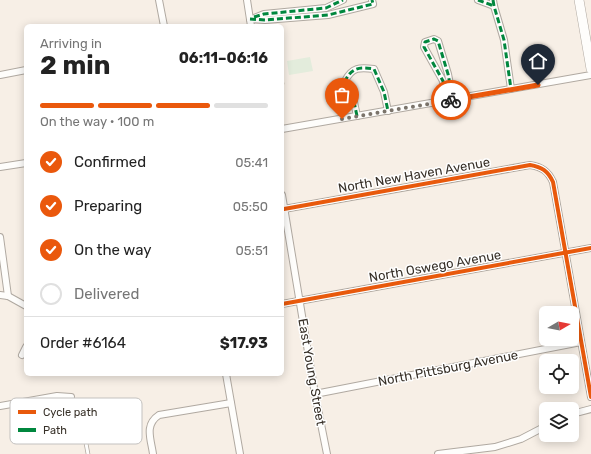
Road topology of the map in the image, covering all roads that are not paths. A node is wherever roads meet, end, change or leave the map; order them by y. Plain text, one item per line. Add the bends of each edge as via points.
1 (159, 0) edge
2 (247, 0) edge
3 (343, 0) edge
4 (372, 0) edge
5 (478, 0) edge
6 (579, 0) edge
7 (494, 3) edge
8 (250, 19) junction
9 (164, 24) edge
10 (251, 24) edge
11 (591, 68) edge
12 (24, 70) edge
13 (0, 75) edge
14 (591, 75) edge
15 (511, 89) junction
16 (453, 99) junction
17 (446, 101) junction
18 (388, 111) junction
19 (357, 116) junction
20 (284, 129) edge
21 (24, 163) edge
22 (0, 167) edge
23 (284, 209) joint
24 (0, 237) edge
25 (591, 248) edge
26 (565, 253) junction
27 (0, 295) edge
28 (8, 296) junction
29 (300, 301) junction
30 (284, 304) edge
31 (24, 305) edge
32 (581, 342) junction
33 (24, 350) edge
34 (22, 355) dead end
35 (226, 376) edge
36 (315, 394) junction
37 (71, 397) edge
38 (591, 397) edge
39 (46, 398) edge
40 (231, 403) junction
41 (10, 404) edge
42 (0, 406) edge
43 (591, 409) edge
44 (579, 412) edge
45 (539, 430) edge
46 (86, 444) edge
47 (88, 454) edge
48 (154, 454) edge
49 (240, 454) edge
50 (327, 454) edge
51 (438, 454) edge

1 - 9 street
2 - 8 street
3 - 8 street via 326,8 264,14
4 - 8 street via 373,4 328,15
5 - 7 street
6 - 11 main road
7 - 15 street via 504,40
8 - 10 street
12 - 13 street
14 - 15 street
15 - 16 street
16 - 17 street
16 - 17 street via 438,41 434,39 425,42 424,47 443,81
17 - 18 street
18 - 19 street
18 - 19 street via 384,92 374,69 361,68 348,74 345,81
19 - 20 street
21 - 22 street
23 - 26 street, North New Haven Avenue via 530,165 537,166 545,170 553,182
23 - 29 street, East Young Street
24 - 28 street
25 - 26 street, North Oswego Avenue
26 - 29 street, North Oswego Avenue
26 - 32 street
27 - 28 street
28 - 31 street
29 - 30 street, North Oswego Avenue
29 - 36 street, East Young Street
32 - 36 street, North Pittsburg Avenue
32 - 38 street
33 - 34 street
35 - 40 street
36 - 50 street, East Young Street
37 - 39 street
40 - 48 street via 154,419 150,425
40 - 49 street
41 - 42 street
43 - 44 street
45 - 51 street via 521,439 495,447
46 - 47 lane

